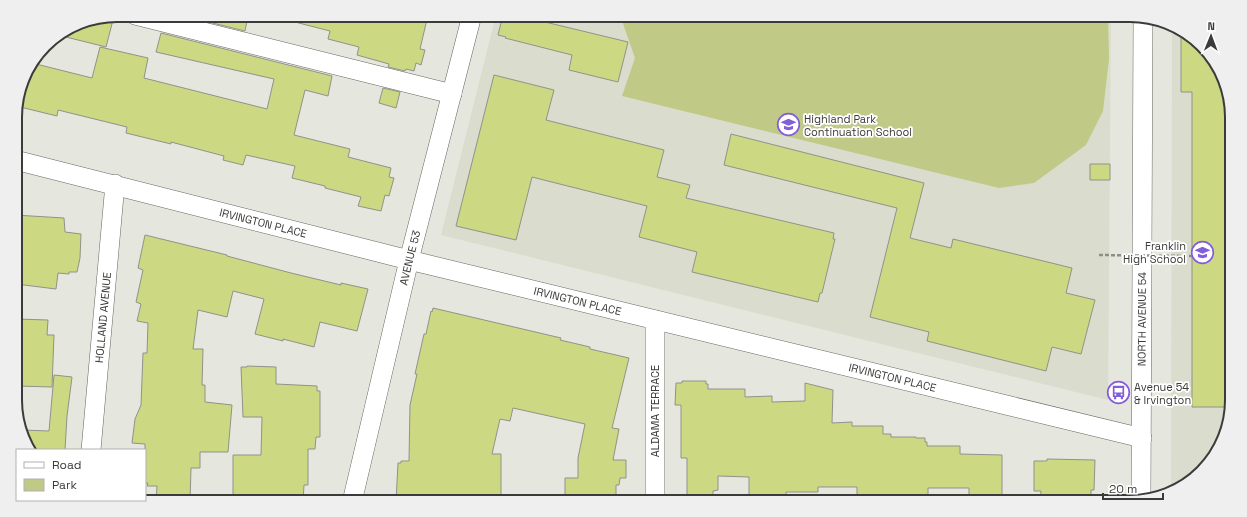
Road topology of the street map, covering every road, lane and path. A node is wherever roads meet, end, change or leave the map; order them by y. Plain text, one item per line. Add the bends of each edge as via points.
1 (163, 22) edge
2 (470, 22) edge
3 (1143, 23) edge
4 (452, 94) junction
5 (22, 162) edge
6 (115, 184) junction
7 (1099, 255) dead end
8 (1192, 256) dead end
9 (409, 260) junction
10 (655, 320) junction
11 (1142, 438) junction
12 (91, 449) edge
13 (1141, 494) edge
14 (354, 495) edge
15 (656, 495) edge

1 - 4 street
2 - 4 street, AVENUE 53
3 - 11 street, NORTH AVENUE 54
4 - 9 street, AVENUE 53
5 - 6 street, IRVINGTON PLACE
6 - 9 street, IRVINGTON PLACE
6 - 12 street, HOLLAND AVENUE
7 - 8 path, bridge
9 - 10 street, IRVINGTON PLACE
9 - 14 street, AVENUE 53
10 - 11 street, IRVINGTON PLACE
10 - 15 street, ALDAMA TERRACE
11 - 13 street, NORTH AVENUE 54

